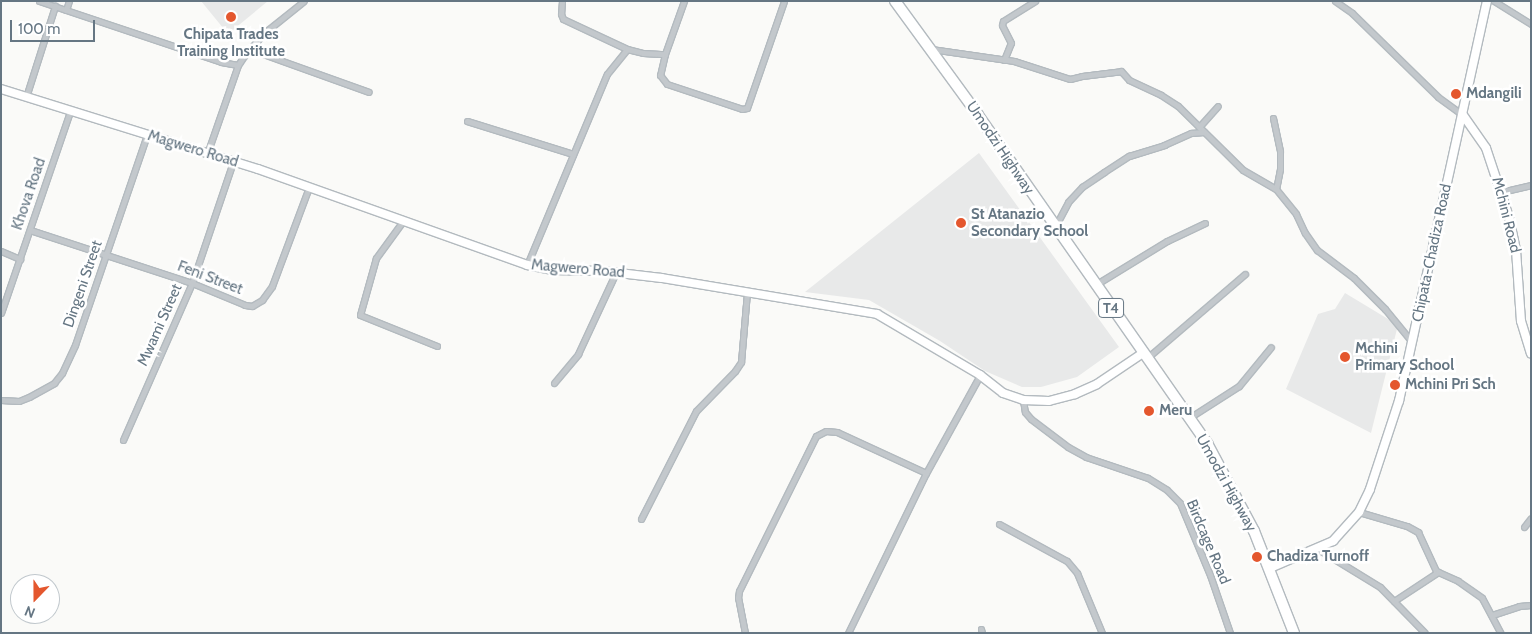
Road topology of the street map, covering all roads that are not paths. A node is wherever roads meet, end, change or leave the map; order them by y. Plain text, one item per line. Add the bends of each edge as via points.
1 (39, 1) edge
2 (69, 1) edge
3 (304, 1) edge
4 (562, 1) edge
5 (684, 1) edge
6 (784, 1) edge
7 (895, 1) edge
8 (1035, 1) edge
9 (1335, 1) edge
10 (1487, 1) edge
11 (1494, 1) edge
12 (55, 6) junction
13 (66, 10) junction
14 (1531, 24) edge
15 (249, 49) junction
16 (627, 49) junction
17 (931, 49) junction
18 (665, 54) junction
19 (1004, 60) junction
20 (238, 65) junction
21 (1, 89) edge
22 (369, 92) dead end
23 (26, 97) junction
24 (1218, 106) dead end
25 (70, 111) junction
26 (1463, 115) junction
27 (1273, 118) dead end
28 (467, 121) dead end
29 (1199, 127) junction
30 (1204, 132) junction
31 (147, 134) junction
32 (207, 154) junction
33 (573, 154) junction
34 (233, 162) junction
35 (1531, 185) edge
36 (309, 187) junction
37 (1276, 189) junction
38 (1501, 192) junction
39 (403, 221) junction
40 (1204, 223) dead end
41 (1054, 228) junction
42 (30, 230) junction
43 (1, 251) edge
44 (106, 255) junction
45 (20, 259) junction
46 (527, 265) junction
47 (616, 272) junction
48 (1245, 274) dead end
49 (192, 283) junction
50 (1095, 285) junction
51 (747, 292) junction
52 (1, 313) edge
53 (1413, 343) junction
54 (437, 346) dead end
55 (1271, 347) dead end
56 (1530, 349) edge
57 (1145, 356) junction
58 (980, 375) junction
59 (554, 383) dead end
60 (1, 400) edge
61 (1023, 400) junction
62 (1189, 418) junction
63 (123, 440) dead end
64 (926, 473) junction
65 (1359, 512) junction
66 (1531, 518) edge
67 (641, 519) dead end
68 (999, 524) dead end
69 (1524, 527) dead end
70 (1318, 549) junction
71 (1270, 568) junction
72 (1438, 572) junction
73 (1394, 601) junction
74 (1531, 606) edge
75 (1492, 615) junction
76 (745, 633) edge
77 (848, 633) edge
78 (1102, 633) edge
79 (1230, 633) edge
80 (1294, 633) edge
81 (1425, 633) edge
82 (1502, 633) edge

1 - 12 street
2 - 13 street
3 - 15 street
4 - 16 street via 563,19
5 - 18 street
6 - 18 street via 747,108 667,84 660,75
7 - 17 highway, Umodzi Highway / T4
8 - 19 street via 1002,23 1011,43
9 - 26 street via 1352,13 1438,97
10 - 26 street, Chipata-Chadiza Road
11 - 14 street
12 - 13 street
12 - 23 street
13 - 20 street
15 - 20 street
15 - 22 street
16 - 18 street
16 - 33 street via 607,74
17 - 19 street
17 - 41 highway, Umodzi Highway / T4
19 - 29 street via 1070,79 1121,71 1129,80 1178,106
20 - 32 street
21 - 23 street, Magwero Road
23 - 25 street, Magwero Road
24 - 29 street
25 - 31 street, Magwero Road
25 - 42 street, Khova Road
26 - 38 street, Mchini Road via 1486,148
26 - 53 street, Chipata-Chadiza Road
27 - 37 street via 1280,151
28 - 33 street
29 - 30 street
30 - 37 street via 1242,170
30 - 41 street via 1192,133 1129,156 1098,175 1068,202
31 - 32 street, Magwero Road
31 - 44 street, Dingeni Street
32 - 34 street, Magwero Road
33 - 46 street
34 - 36 street, Magwero Road
34 - 49 street, Mwami Street
35 - 38 street
36 - 39 street, Magwero Road
36 - 49 street, Feni Street via 276,277 259,303 245,305
37 - 53 street via 1296,214 1317,250 1354,278
38 - 56 street, Mchini Road via 1514,238 1522,321
39 - 46 street, Magwero Road
39 - 54 street via 376,258 359,313
40 - 50 street
41 - 50 highway, Umodzi Highway / T4
42 - 44 street, Feni Street
42 - 45 street, Khova Road
43 - 45 street
44 - 49 street, Feni Street
44 - 60 street, Dingeni Street via 75,345 58,379 23,400
45 - 52 street, Khova Road
46 - 47 street, Magwero Road via 553,270
47 - 51 street, Magwero Road
47 - 59 street via 582,347 570,367
48 - 57 street
49 - 63 street, Mwami Street
50 - 57 highway, Umodzi Highway / T4
51 - 58 street, Magwero Road via 877,314
51 - 67 street via 741,362 696,411
53 - 65 street, Chipata-Chadiza Road via 1384,449
55 - 62 street via 1240,386
57 - 61 street, Magwero Road via 1075,394 1050,401
57 - 62 highway, Umodzi Highway / T4
58 - 61 street, Magwero Road via 1003,393
58 - 64 street
61 - 79 street, Birdcage Road via 1031,419 1068,447 1086,458 1148,478 1180,503
62 - 71 highway, Umodzi Highway / T4 via 1228,479
64 - 76 street via 836,432 826,431 816,436 739,591
64 - 77 street
65 - 70 street, Chipata-Chadiza Road via 1334,541
65 - 72 street via 1414,529
66 - 69 street
68 - 78 street via 1067,561 1077,573
70 - 71 street, Chipata-Chadiza Road
70 - 73 street via 1380,588
71 - 80 highway, Umodzi Highway / T4
72 - 73 street
72 - 75 street via 1472,589 1486,602
73 - 81 street
74 - 75 street via 1519,606
75 - 82 street

